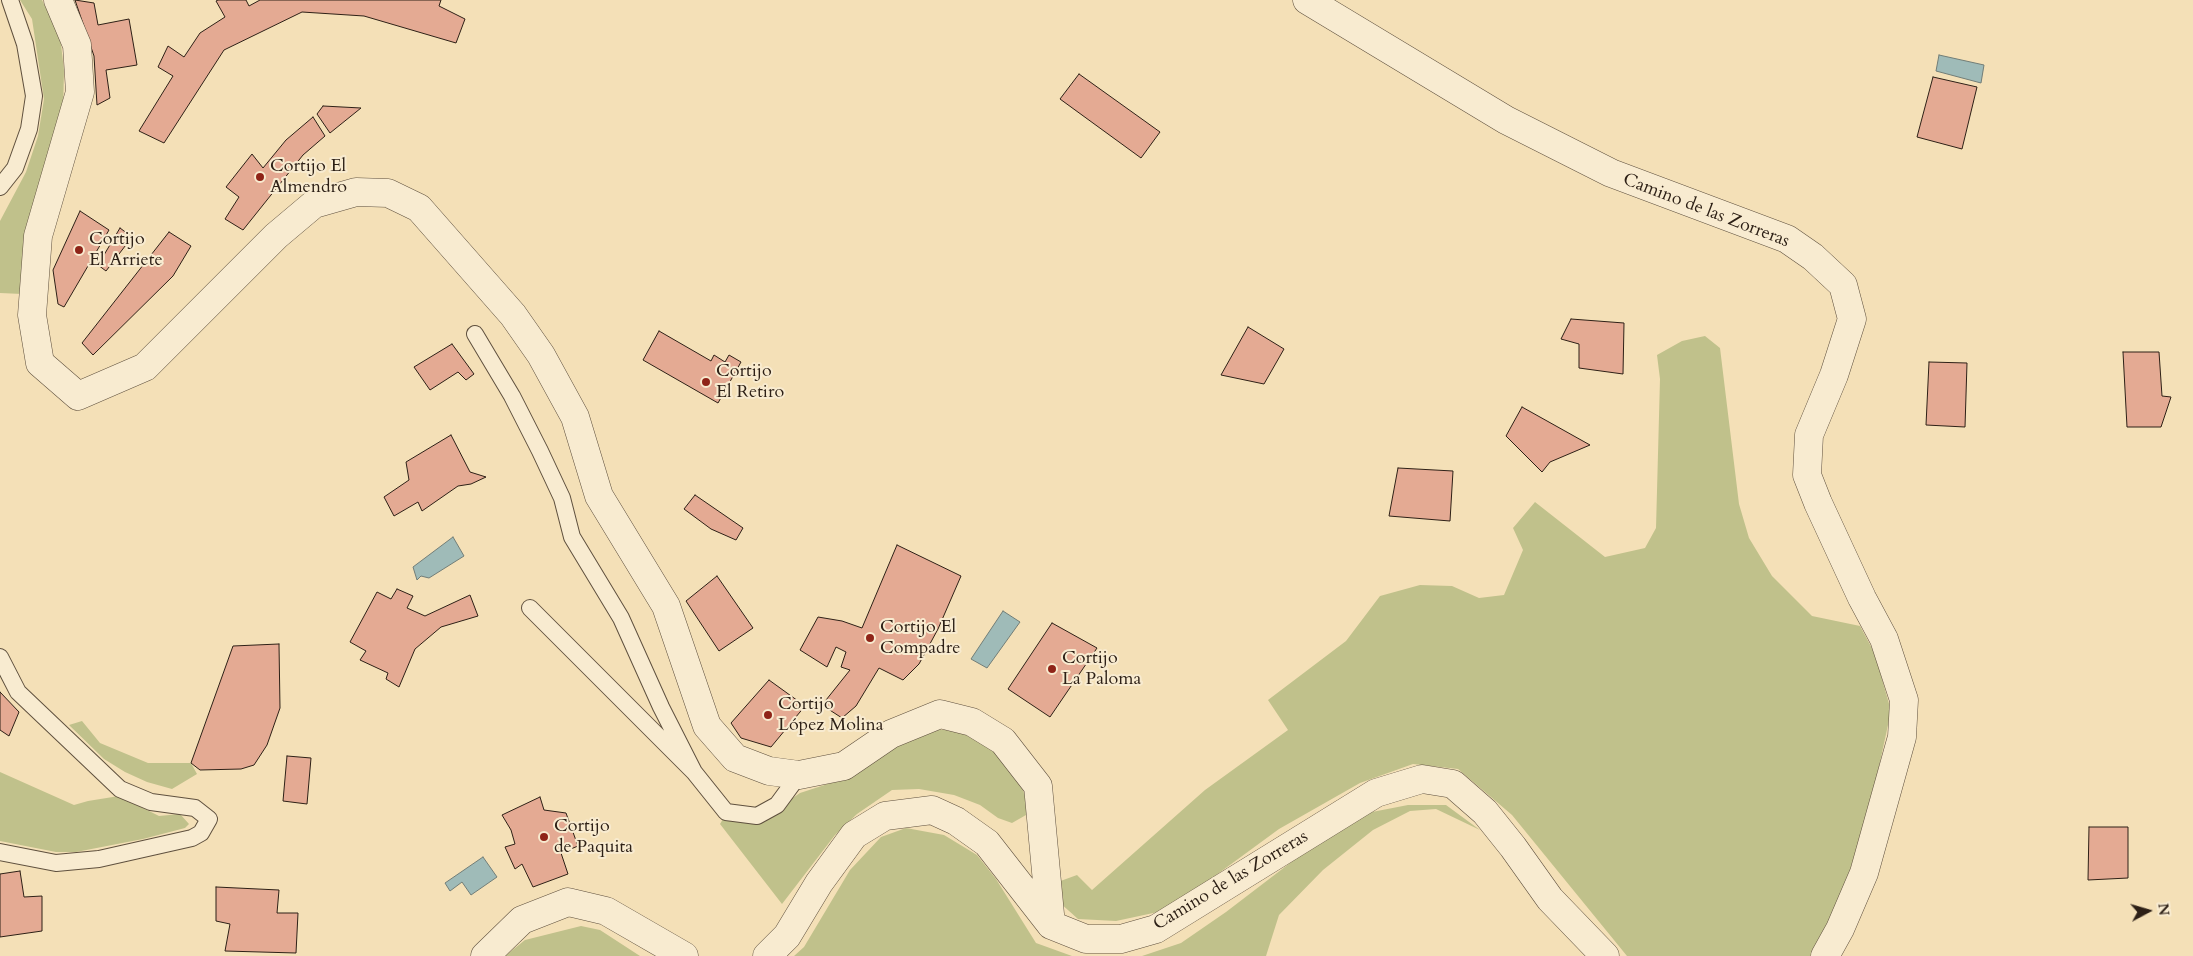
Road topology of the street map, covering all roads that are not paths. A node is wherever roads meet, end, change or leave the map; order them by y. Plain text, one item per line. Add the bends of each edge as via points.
1 (10, 0) edge
2 (58, 0) edge
3 (1307, 0) edge
4 (0, 187) edge
5 (475, 334) dead end
6 (530, 608) dead end
7 (0, 657) edge
8 (694, 772) junction
9 (799, 775) junction
10 (0, 852) edge
11 (1051, 925) junction
12 (485, 956) edge
13 (684, 956) edge
14 (767, 956) edge
15 (1605, 956) edge
16 (1825, 956) edge

1 - 4 lane via 25,44 34,96 29,130 15,168
2 - 9 street via 77,45 80,92 38,236 32,315 40,363 78,396 145,367 276,236 314,204 356,192 388,193 420,208 513,315 541,355 575,417 599,496 666,606 707,726 735,758 769,771
3 - 16 street, Camino de las Zorreras via 1506,120 1611,174 1787,239 1844,285 1852,319 1834,375 1809,435 1807,475 1862,598 1884,638 1904,700 1902,737 1864,873
5 - 8 lane via 540,451 562,498 572,537 621,618
6 - 8 lane
7 - 10 lane via 18,692 120,789 151,802 195,808 209,820 201,833 192,838 99,859 56,863
8 - 9 lane via 726,812 757,816 777,805
9 - 11 street via 844,766 891,734 940,714 972,722 1003,741 1038,786
11 - 14 street via 987,843 956,820 932,810 884,816 854,835 819,883 787,936
11 - 15 street, Camino de las Zorreras via 1086,939 1121,939 1156,929 1376,793 1422,779 1453,784 1485,812 1550,899
12 - 13 street via 522,920 568,902 606,911

